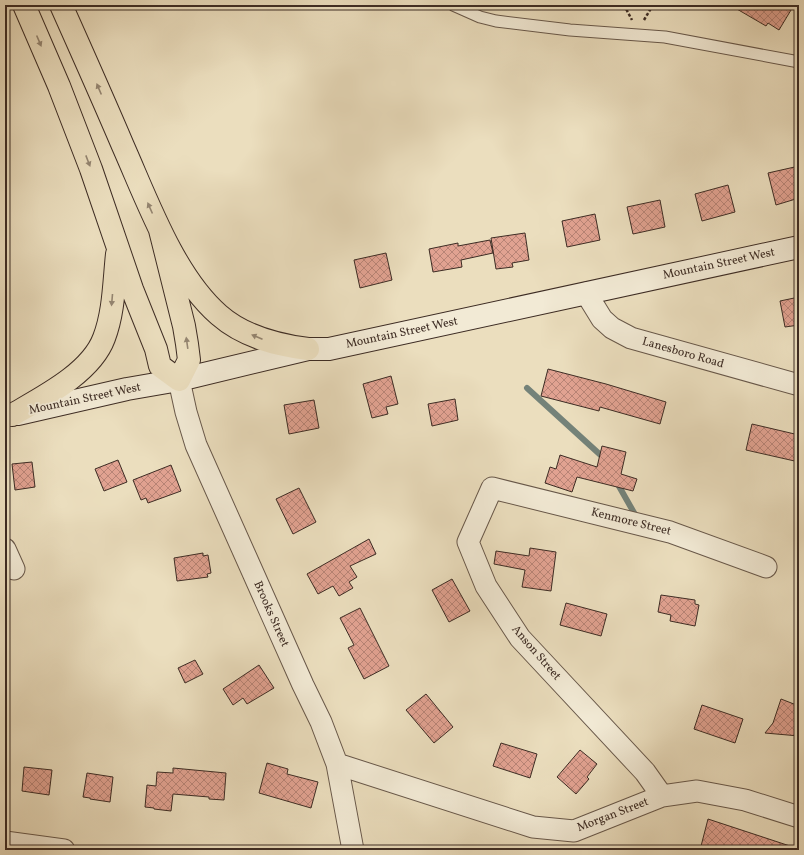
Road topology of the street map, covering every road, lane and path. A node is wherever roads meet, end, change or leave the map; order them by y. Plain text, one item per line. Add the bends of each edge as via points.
1 (24, 5) edge
2 (61, 5) edge
3 (453, 5) edge
4 (799, 62) edge
5 (160, 230) junction
6 (117, 247) junction
7 (799, 247) edge
8 (586, 293) junction
9 (308, 349) junction
10 (179, 380) junction
11 (799, 386) edge
12 (9, 416) edge
13 (492, 488) joint
14 (5, 549) edge
15 (766, 566) dead end
16 (14, 569) dead end
17 (337, 764) junction
18 (662, 796) junction
19 (799, 816) edge
20 (5, 842) edge
21 (64, 850) edge
22 (353, 850) edge

1 -> 6 highway via 91,169
5 -> 2 highway
3 - 4 lane via 480,17 496,20 570,30 665,37
9 -> 5 highway via 268,342 220,316 193,286
10 -> 5 highway via 189,360 187,344
6 - 10 highway via 156,349 160,366
6 -> 12 highway via 110,317 104,339 92,358 76,375
7 - 8 main road, Mountain Street West
8 - 9 main road, Mountain Street West via 329,349
8 - 11 street, Lanesboro Road via 602,319 630,338
9 - 10 main road, Mountain Street West
10 - 12 main road, Mountain Street West
10 - 17 street, Brooks Street via 196,445 321,722
13 - 15 street, Kenmore Street via 670,532
13 - 18 street, Anson Street via 468,542 486,586 520,638 645,772
14 - 16 street
17 - 18 street, Morgan Street via 533,827 574,831
17 - 22 street, Brooks Street
18 - 19 street, Morgan Street via 697,791 745,800
20 - 21 street

